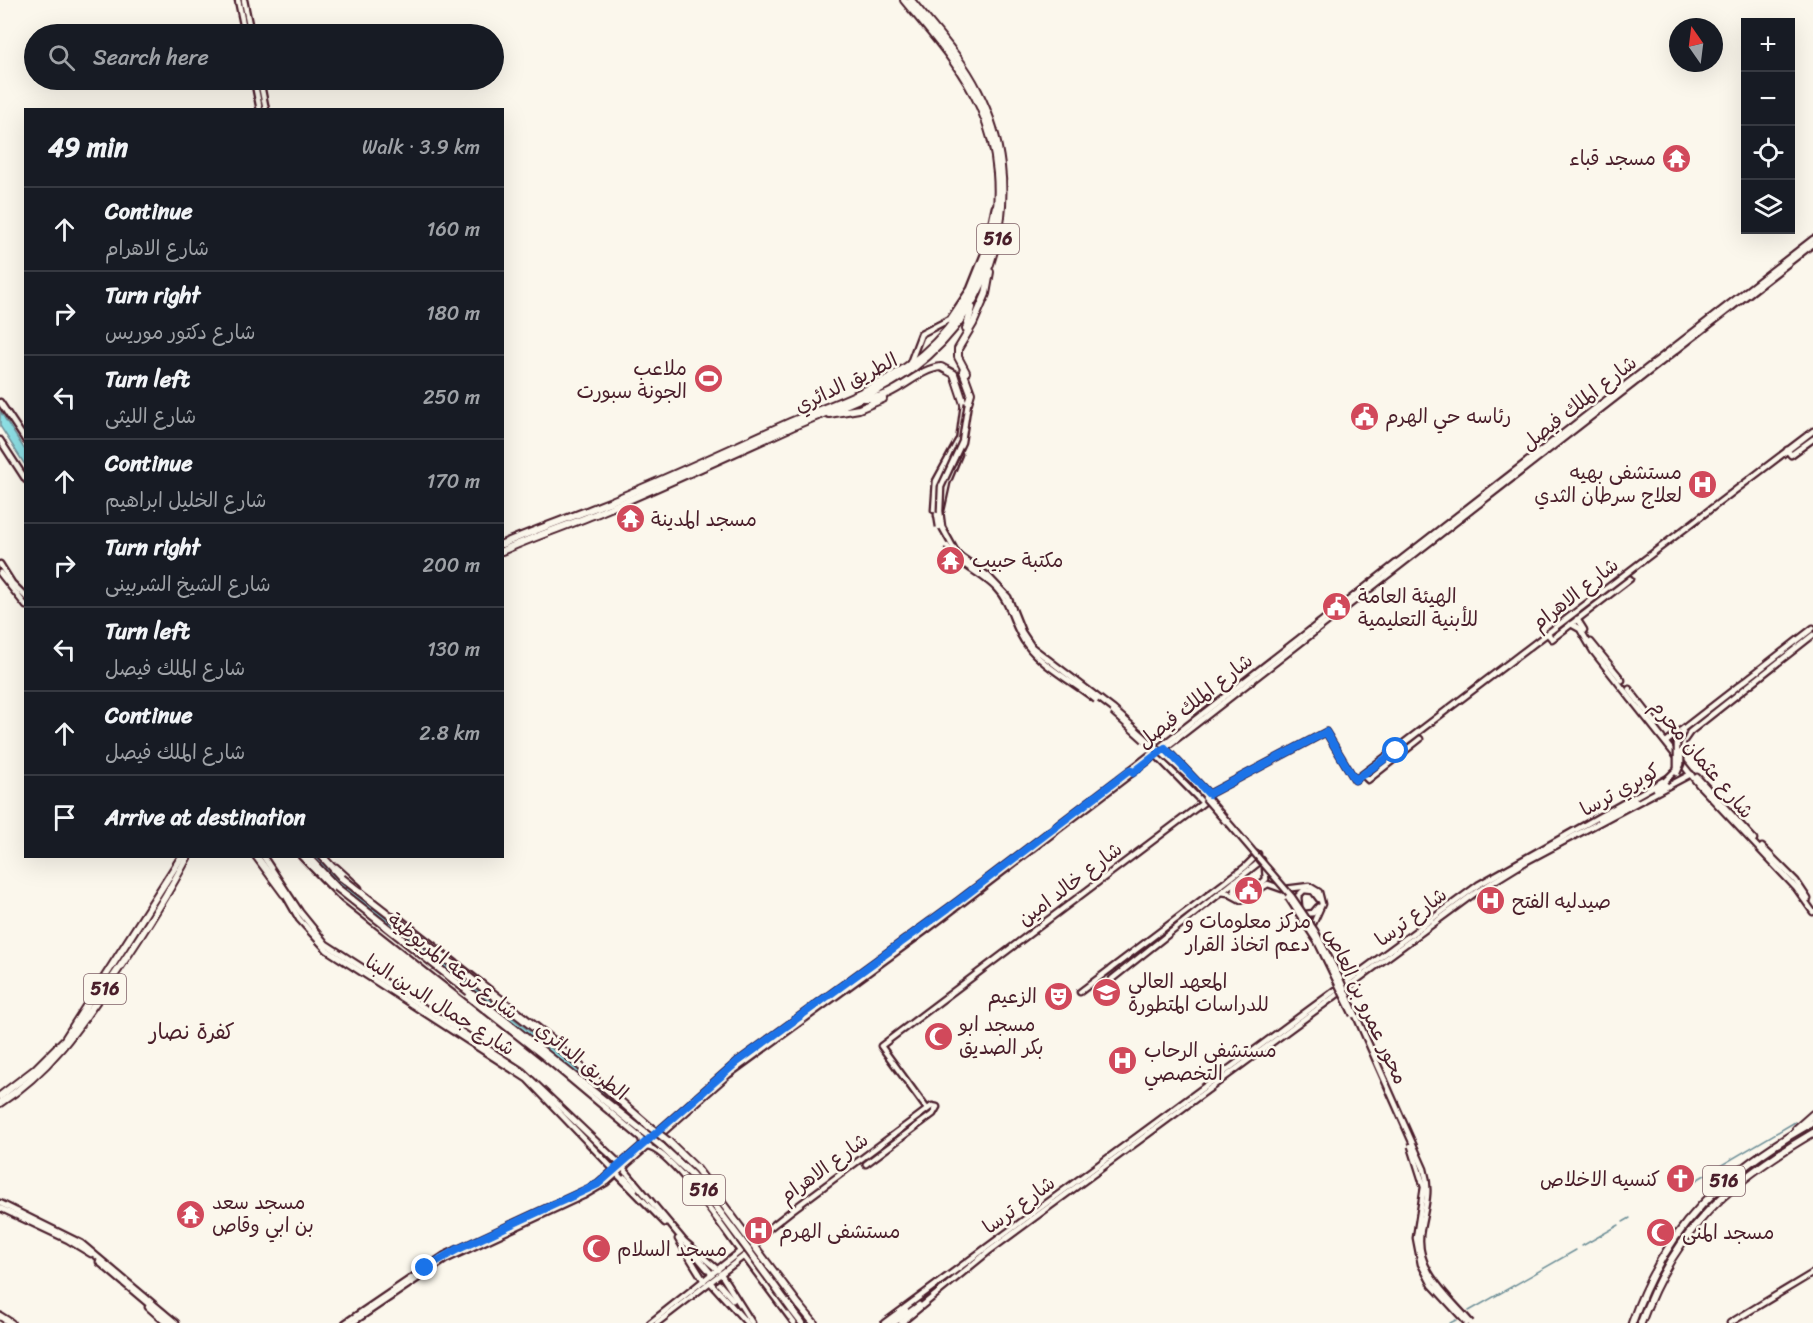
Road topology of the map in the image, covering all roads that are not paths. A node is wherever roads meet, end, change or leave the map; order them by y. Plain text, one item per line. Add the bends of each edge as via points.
1 (238, 0) edge
2 (244, 0) edge
3 (904, 0) edge
4 (911, 0) edge
5 (243, 24) edge
6 (249, 24) edge
7 (946, 49) junction
8 (256, 90) edge
9 (262, 90) edge
10 (260, 108) edge
11 (266, 108) edge
12 (1000, 178) junction
13 (998, 200) junction
14 (1813, 239) edge
15 (1813, 244) edge
16 (989, 269) junction
17 (975, 291) junction
18 (1742, 297) junction
19 (973, 304) junction
20 (949, 331) junction
21 (911, 367) junction
22 (965, 370) dead end
23 (924, 377) dead end
24 (862, 395) junction
25 (0, 402) edge
26 (966, 404) junction
27 (819, 414) junction
28 (1813, 431) edge
29 (24, 438) edge
30 (1813, 439) edge
31 (0, 440) edge
32 (958, 441) dead end
33 (1787, 450) junction
34 (959, 454) dead end
35 (24, 477) edge
36 (938, 515) junction
37 (513, 543) junction
38 (504, 544) edge
39 (504, 550) edge
40 (0, 564) edge
41 (0, 573) edge
42 (1630, 579) dead end
43 (1608, 592) junction
44 (24, 594) edge
45 (1602, 596) junction
46 (24, 603) edge
47 (1577, 619) junction
48 (1571, 624) junction
49 (1813, 628) edge
50 (1552, 636) junction
51 (1813, 636) edge
52 (1299, 642) junction
53 (1609, 667) junction
54 (1751, 684) junction
55 (1683, 732) junction
56 (1420, 739) dead end
57 (1668, 741) junction
58 (1165, 748) junction
59 (1676, 752) junction
60 (1156, 755) junction
61 (1173, 757) junction
62 (1682, 758) junction
63 (1167, 764) junction
64 (1133, 770) junction
65 (1691, 774) junction
66 (1363, 775) junction
67 (1666, 782) junction
68 (1612, 809) junction
69 (1563, 842) junction
70 (1258, 854) dead end
71 (179, 858) edge
72 (187, 858) edge
73 (261, 858) edge
74 (261, 858) edge
75 (261, 858) edge
76 (303, 858) edge
77 (309, 858) edge
78 (323, 858) edge
79 (1263, 860) dead end
80 (1265, 868) junction
81 (1504, 872) junction
82 (1490, 880) junction
83 (1235, 881) junction
84 (1284, 889) junction
85 (1221, 892) junction
86 (284, 894) junction
87 (1813, 906) edge
88 (1300, 909) junction
89 (1813, 912) edge
90 (1305, 914) dead end
91 (400, 919) junction
92 (1312, 924) dead end
93 (388, 934) junction
94 (1142, 950) junction
95 (1136, 955) junction
96 (1112, 980) dead end
97 (1080, 992) dead end
98 (446, 1021) junction
99 (440, 1023) junction
100 (457, 1031) junction
101 (1254, 1051) junction
102 (1260, 1054) junction
103 (1242, 1059) junction
104 (1250, 1061) junction
105 (0, 1096) edge
106 (0, 1103) edge
107 (929, 1108) junction
108 (1813, 1113) edge
109 (1813, 1122) edge
110 (574, 1124) junction
111 (903, 1128) junction
112 (660, 1131) junction
113 (908, 1133) junction
114 (1813, 1133) edge
115 (1792, 1134) junction
116 (644, 1146) junction
117 (610, 1160) tunnel mouth
118 (866, 1164) dead end
119 (622, 1172) junction
120 (1054, 1198) junction
121 (1060, 1199) junction
122 (0, 1205) edge
123 (1043, 1206) junction
124 (1049, 1207) junction
125 (19, 1215) junction
126 (665, 1220) junction
127 (505, 1229) junction
128 (753, 1241) junction
129 (683, 1242) junction
130 (743, 1252) junction
131 (961, 1266) junction
132 (967, 1270) junction
133 (719, 1272) junction
134 (708, 1273) tunnel mouth
135 (1813, 1273) edge
136 (761, 1278) junction
137 (704, 1281) junction
138 (710, 1282) junction
139 (717, 1285) tunnel mouth
140 (789, 1289) junction
141 (931, 1294) junction
142 (141, 1298) junction
143 (776, 1299) junction
144 (0, 1316) edge
145 (748, 1321) edge
146 (11, 1323) edge
147 (166, 1323) edge
148 (171, 1323) edge
149 (176, 1323) edge
150 (345, 1323) edge
151 (352, 1323) edge
152 (650, 1323) edge
153 (657, 1323) edge
154 (794, 1323) edge
155 (802, 1323) edge
156 (814, 1323) edge
157 (884, 1323) edge
158 (889, 1323) edge
159 (894, 1323) edge
160 (901, 1323) edge
161 (1467, 1323) edge
162 (1471, 1323) edge
163 (1632, 1323) edge
164 (1641, 1323) edge
165 (1730, 1323) edge

1 - 5 main road
2 - 6 main road
3 - 7 highway, الطريق الدائري / 516
4 - 7 highway, الطريق الدائري / 516
7 - 12 highway, الطريق الدائري / 516 via 976,86 990,125
8 - 10 main road
9 - 11 main road
12 - 13 highway, الطريق الدائري / 516
12 - 16 highway, الطريق الدائري / 516 via 1003,190 999,234
13 - 17 main road
13 - 17 highway, الطريق الدائري / 516 via 991,248
14 - 18 main road, شارع الملك فيصل
15 - 18 main road, شارع الملك فيصل
16 - 17 highway, الطريق الدائري / 516
16 - 22 highway via 987,291 958,347 957,355
17 - 19 highway, الطريق الدائري / 516
17 - 20 highway, الطريق الدائري / 516
17 - 21 main road via 950,319 921,334
18 - 52 main road, شارع الملك فيصل
19 - 20 highway, الطريق الدائري / 516
19 - 26 highway via 955,354 970,393
20 - 21 highway, الطريق الدائري / 516
21 - 24 highway, الطريق الدائري / 516
21 - 24 highway, الطريق الدائري / 516
23 - 27 highway via 864,407
24 - 26 highway via 878,397 943,367 954,374
24 - 27 highway, الطريق الدائري / 516
25 - 29 main road
26 - 36 main road, محور عمرو بن العاص, bridge via 959,442 939,484
27 - 37 highway, الطريق الدائري / 516
28 - 33 main road, شارع الاهرام
30 - 33 main road via 1791,455
31 - 35 main road
32 - 36 main road via 934,489 933,504
33 - 43 main road, شارع الاهرام
34 - 36 main road, bridge
36 - 80 main road, محور عمرو بن العاص, bridge via 949,550 999,592 1029,648 1111,711 1173,766
36 - 84 main road, محور عمرو بن العاص, bridge via 951,547 1006,595 1032,647 1113,709 1172,761
37 - 38 highway, الطريق الدائري / 516
37 - 39 highway, الطريق الدائري / 516
40 - 44 main road
41 - 46 main road
42 - 43 main road, شارع الاهرام
43 - 45 main road, شارع الاهرام
45 - 47 main road, شارع الاهرام
45 - 50 main road, شارع الاهرام
47 - 48 main road, شارع الاهرام
47 - 53 main road, شارع عثمان محرم
48 - 50 main road, شارع الاهرام
48 - 53 main road, شارع عثمان محرم via 1580,629
49 - 55 main road
50 - 66 main road, شارع الاهرام
51 - 54 main road
52 - 58 main road, شارع الملك فيصل
52 - 64 main road, شارع الملك فيصل
53 - 57 main road, شارع عثمان محرم
54 - 55 main road
54 - 62 main road via 1690,732 1683,742
55 - 57 main road
55 - 59 main road, شارع ترسا
55 - 67 main road, كوبري ترسا, bridge via 1677,744 1677,769
56 - 66 main road via 1368,780
57 - 59 main road, شارع عثمان محرم
58 - 60 main road, شارع الملك فيصل
58 - 61 main road
59 - 62 main road, شارع عثمان محرم
59 - 65 main road, شارع عثمان محرم
59 - 68 main road, شارع ترسا via 1670,777
60 - 63 main road
60 - 64 main road, شارع الملك فيصل
61 - 63 main road via 1168,758
61 - 66 main road, شارع الاهرام via 1209,794 1326,732 1355,780
62 - 87 main road, شارع عثمان محرم via 1796,881
63 - 107 main road, شارع خالد امين via 1202,800 881,1046
64 - 112 main road, شارع الملك فيصل via 748,1056
65 - 69 main road, شارع ترسا
65 - 89 main road, شارع عثمان محرم via 1796,888
67 - 68 main road, كوبري ترسا
67 - 69 main road, كوبري ترسا via 1568,835
68 - 81 main road, شارع ترسا
69 - 81 main road, شارع ترسا
70 - 94 main road
71 - 105 highway, 516 via 159,896 60,1045 25,1079
72 - 106 highway, 516 via 165,900 69,1041 37,1076
73 - 86 highway
74 - 86 main road, شارع جمال الدين البنا
75 - 98 main road, شارع جمال الدين البنا via 320,938
76 - 93 main road, شارع ترعه المريوطية via 330,887
77 - 155 highway, الطريق الدائري / 516, bridge via 336,887 677,1160 705,1191
78 - 91 main road, شارع ترعه المريوطية
78 - 156 highway, الطريق الدائري / 516, bridge via 342,878 541,1033 680,1152
79 - 83 main road
80 - 83 main road via 1264,882 1245,896 1235,894
80 - 84 main road, محور عمرو بن العاص, bridge
81 - 82 main road, شارع ترسا
82 - 101 main road, شارع ترسا
82 - 102 main road, شارع ترسا
83 - 85 main road
84 - 85 main road via 1268,884 1240,900
84 - 88 main road, محور عمرو بن العاص, bridge
84 - 92 main road via 1309,886 1319,892 1322,904
84 - 161 main road, محور عمرو بن العاص, bridge via 1332,969 1420,1168 1424,1196 1416,1238 1423,1270
85 - 94 main road
86 - 99 main road, شارع جمال الدين البنا via 299,919 327,949
88 - 90 main road via 1299,893 1305,889 1314,892 1318,905 1313,913
88 - 162 main road, محور عمرو بن العاص, bridge via 1339,977 1424,1170 1428,1194 1419,1238 1424,1263 1435,1283
91 - 93 main road
91 - 112 main road, شارع ترعه المريوطية via 543,1030
93 - 116 main road, شارع ترعه المريوطية via 640,1138
94 - 95 main road
95 - 96 main road
95 - 97 main road
98 - 99 main road
98 - 100 main road, شارع جمال الدين البنا
99 - 100 main road, شارع جمال الدين البنا
100 - 110 main road, شارع جمال الدين البنا via 529,1081
101 - 102 main road via 1254,1055
101 - 103 main road, شارع ترسا
102 - 104 main road, شارع ترسا
103 - 104 main road
103 - 120 main road, شارع ترسا
104 - 121 main road, شارع ترسا
107 - 111 main road, شارع الاهرام
107 - 113 main road, شارع الاهرام via 938,1110
108 - 115 highway
109 - 115 highway, 516
110 - 117 main road
110 - 119 main road, شارع جمال الدين البنا
110 - 119 main road, شارع جمال الدين البنا via 576,1132
111 - 113 main road
111 - 128 main road, شارع الاهرام
112 - 116 main road, شارع الملك فيصل, bridge
112 - 128 main road, شارع ترعه المريوطية via 700,1171
113 - 118 main road, شارع الاهرام
114 - 164 highway, 516 via 1758,1166 1721,1195 1689,1230 1658,1280
115 - 163 highway, 516 via 1752,1158 1705,1199 1657,1265
116 - 119 main road, شارع الملك فيصل
116 - 130 main road, شارع ترعه المريوطية via 654,1149 684,1177
119 - 126 main road
119 - 126 main road
119 - 127 main road, شارع الملك فيصل
120 - 121 main road
120 - 123 main road, شارع ترسا
121 - 124 main road, شارع ترسا
122 - 125 main road
123 - 124 main road
123 - 131 main road, شارع ترسا
124 - 132 main road, شارع ترسا
125 - 142 main road via 82,1248
125 - 149 main road via 87,1247
126 - 129 main road
127 - 150 main road, شارع الملك فيصل via 441,1257
127 - 151 main road, شارع الملك فيصل via 447,1258
128 - 130 main road, شارع الاهرام, bridge
129 - 133 main road
129 - 134 main road
129 - 137 main road
130 - 133 main road, شارع الاهرام
130 - 136 main road, شارع ترعه المريوطية
131 - 141 main road
131 - 157 main road, شارع ترسا
132 - 141 main road
132 - 160 main road, شارع ترسا
133 - 137 main road, شارع الاهرام
133 - 138 main road, شارع الاهرام
133 - 145 main road
135 - 165 main road
136 - 140 main road, bridge via 773,1268
136 - 143 main road, شارع ترعه المريوطية
137 - 152 main road, شارع الاهرام
138 - 145 main road
138 - 153 main road, شارع الاهرام
139 - 145 main road
140 - 143 main road, bridge
140 - 156 main road
141 - 158 main road
141 - 159 main road
142 - 147 main road
142 - 148 main road
143 - 154 main road, شارع ترعه المريوطية
144 - 146 highway

